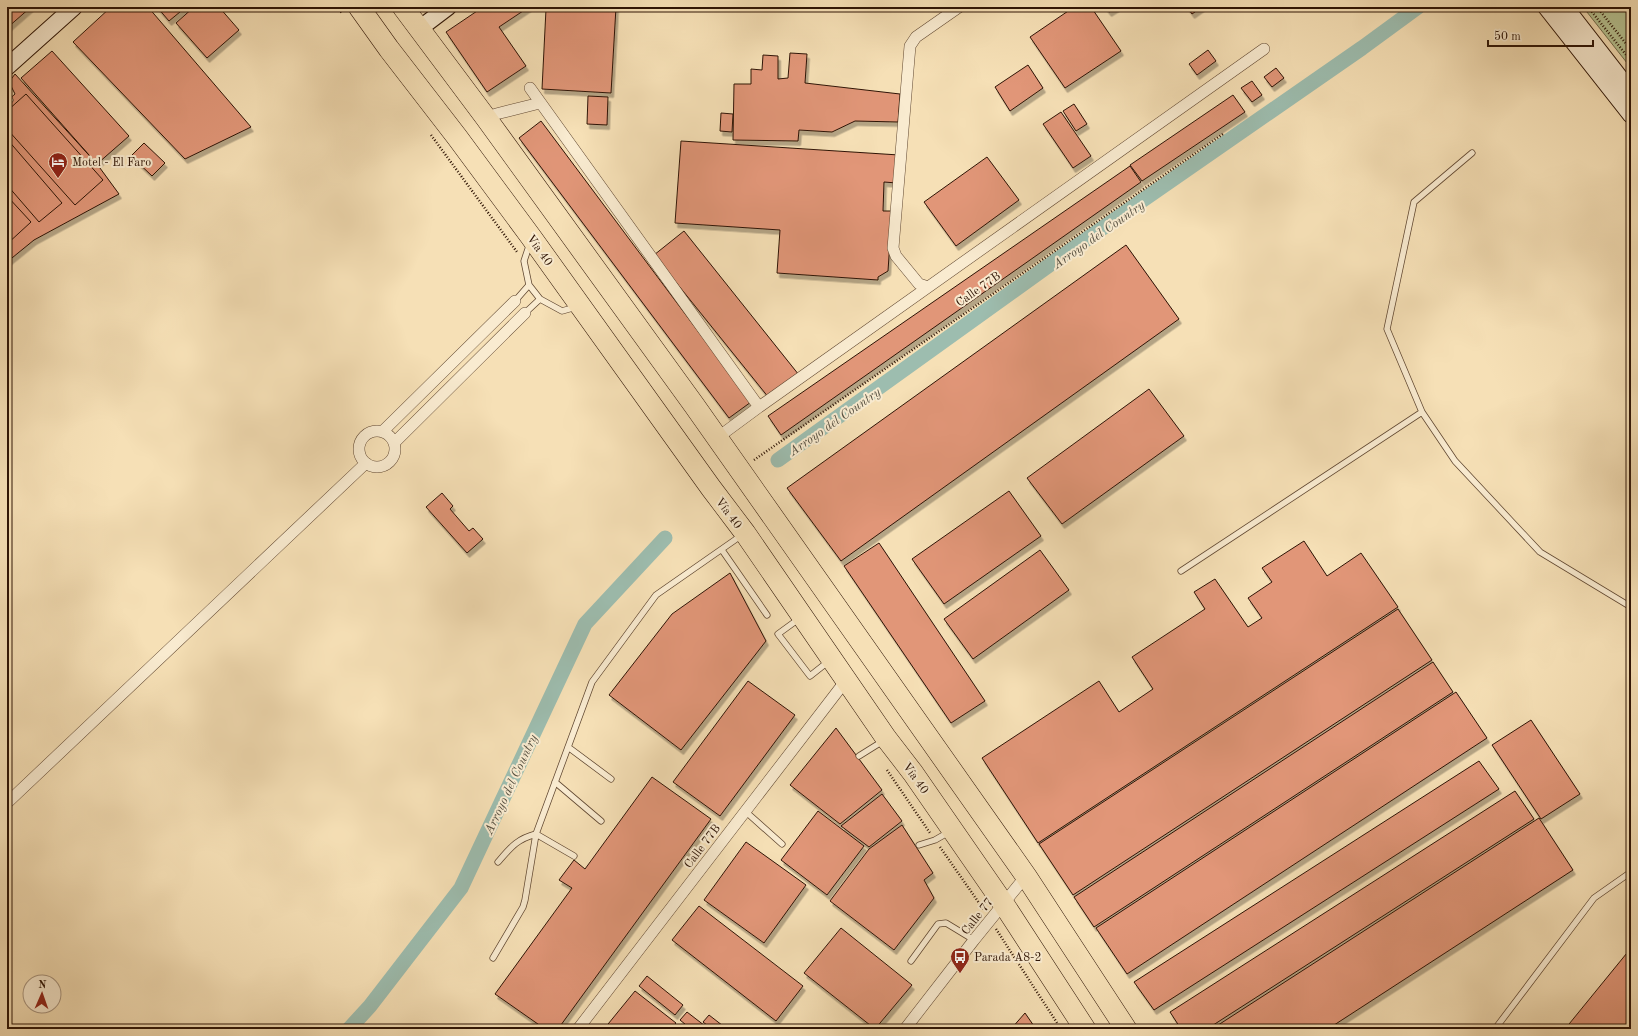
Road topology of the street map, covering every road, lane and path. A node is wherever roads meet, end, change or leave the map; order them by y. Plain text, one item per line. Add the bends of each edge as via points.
1 (74, 7) edge
2 (338, 7) edge
3 (448, 7) edge
4 (959, 7) edge
5 (1546, 7) edge
6 (1564, 7) edge
7 (1588, 7) edge
8 (1597, 7) edge
9 (406, 8) edge
10 (351, 10) edge
11 (419, 29) junction
12 (1264, 50) dead end
13 (1631, 50) edge
14 (1631, 61) edge
15 (7, 67) edge
16 (530, 88) dead end
17 (1631, 92) edge
18 (540, 103) junction
19 (1631, 115) edge
20 (493, 116) junction
21 (431, 134) dead end
22 (1223, 134) dead end
23 (457, 137) junction
24 (1472, 153) dead end
25 (531, 237) junction
26 (524, 261) junction
27 (530, 285) junction
28 (928, 287) junction
29 (540, 300) junction
30 (515, 301) joint
31 (580, 306) junction
32 (525, 313) joint
33 (694, 405) junction
34 (759, 407) junction
35 (1422, 412) junction
36 (666, 425) junction
37 (382, 432) junction
38 (722, 434) junction
39 (394, 443) junction
40 (753, 461) dead end
41 (366, 463) junction
42 (745, 533) junction
43 (722, 550) junction
44 (1181, 571) dead end
45 (1631, 607) edge
46 (767, 615) dead end
47 (802, 617) junction
48 (832, 659) junction
49 (846, 679) junction
50 (879, 743) junction
51 (568, 747) junction
52 (940, 754) junction
53 (859, 756) dead end
54 (913, 773) junction
55 (611, 779) dead end
56 (555, 782) junction
57 (7, 803) edge
58 (745, 811) junction
59 (601, 821) dead end
60 (536, 834) junction
61 (944, 835) junction
62 (782, 844) dead end
63 (919, 845) dead end
64 (574, 856) dead end
65 (498, 862) dead end
66 (1631, 872) edge
67 (1026, 876) junction
68 (1003, 903) junction
69 (990, 920) junction
70 (974, 940) junction
71 (493, 958) dead end
72 (910, 961) dead end
73 (578, 1029) edge
74 (905, 1029) edge
75 (1061, 1029) edge
76 (1085, 1029) edge
77 (1126, 1029) edge
78 (1495, 1029) edge

1 - 15 main road
2 - 10 path
3 - 11 main road
4 - 28 street via 916,37 910,46 893,248 896,256 919,284
5 - 19 main road
6 - 17 main road
7 - 14 path
8 - 13 path
9 - 11 highway
10 - 23 highway, Vía 40 via 389,49
11 - 20 highway
12 - 28 street
16 - 18 street
18 - 20 street
18 - 34 street
20 - 23 highway
20 - 33 highway
21 - 26 path
22 - 40 path, Calle 77B
23 - 25 highway, Vía 40
24 - 35 lane via 1414,202 1387,329
25 - 26 lane
25 - 31 highway, Vía 40
26 - 27 lane
27 - 29 lane
27 - 30 lane
28 - 34 street
29 - 31 lane via 562,311
29 - 32 lane
30 - 37 street
31 - 36 highway, Vía 40
32 - 39 street
33 - 36 highway
33 - 38 highway
34 - 38 street
35 - 44 lane
35 - 45 lane via 1455,461 1540,552
36 - 42 highway, Vía 40
37 - 39 street
37 - 41 street via 371,432 362,438 359,449
38 - 52 highway
39 - 41 street via 394,454 388,464 377,467
41 - 57 street
42 - 43 lane
42 - 47 highway, Vía 40
43 - 46 lane
43 - 51 lane via 656,595 592,682
47 - 48 highway, Vía 40
47 - 48 lane via 778,634 810,676
48 - 49 highway, Vía 40
49 - 50 highway, Vía 40
49 - 58 street, Calle 77B
50 - 53 lane
50 - 54 highway, Vía 40
50 - 61 path
51 - 55 lane
51 - 56 lane
52 - 54 highway
52 - 67 highway
54 - 61 highway, Vía 40
56 - 59 lane
56 - 60 lane
58 - 62 lane
58 - 73 street, Calle 77B
60 - 64 lane
60 - 65 lane via 514,843
60 - 71 lane via 523,907
61 - 63 lane
61 - 68 highway, Vía 40
61 - 69 path
66 - 78 lane via 1594,898
67 - 68 street, Calle 77
67 - 77 highway
68 - 69 street, Calle 77
68 - 76 highway, Vía 40
69 - 70 street, Calle 77
69 - 75 path
70 - 72 lane via 946,923 938,924
70 - 74 street, Calle 77

